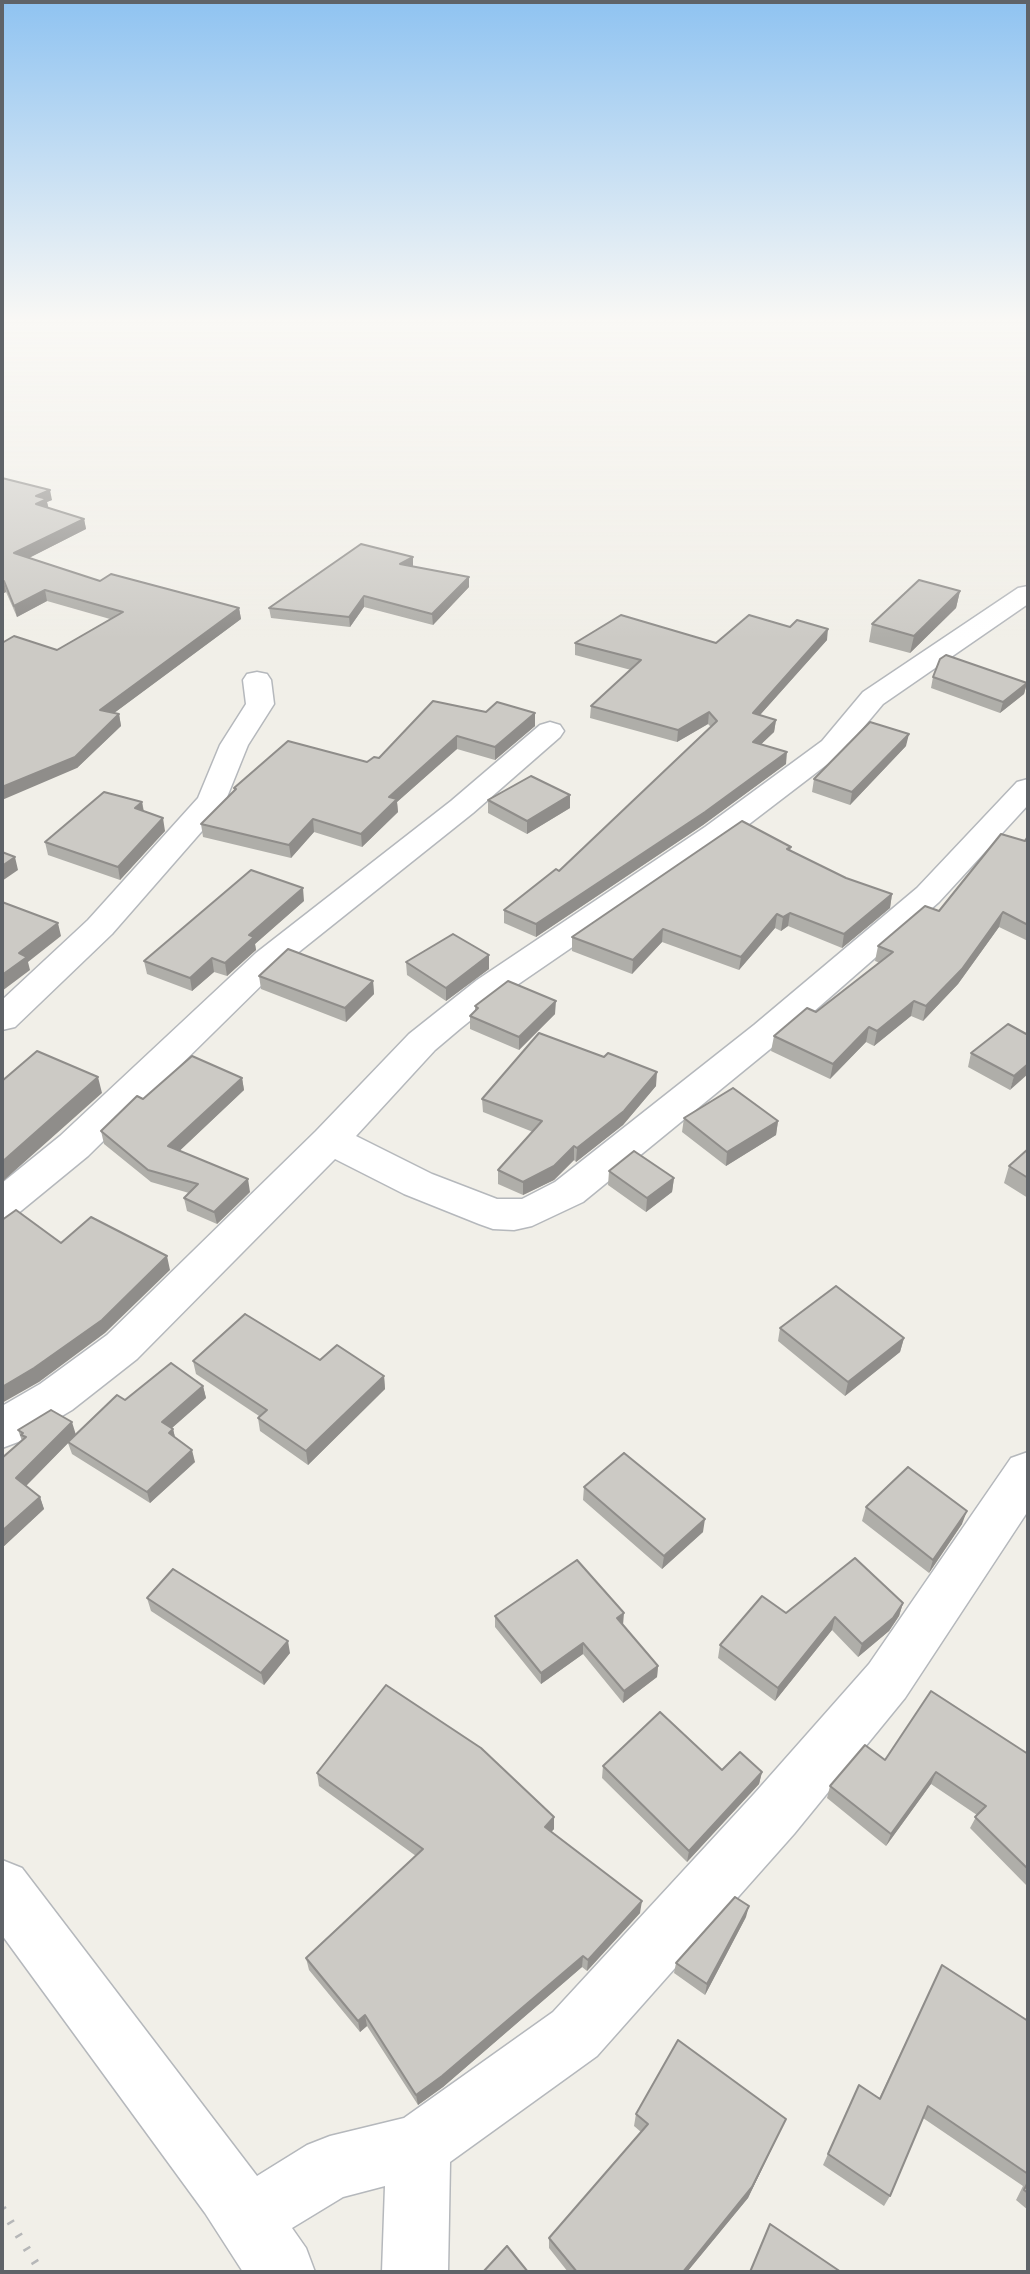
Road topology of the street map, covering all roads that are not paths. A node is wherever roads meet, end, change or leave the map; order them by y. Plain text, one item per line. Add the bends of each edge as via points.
1 (1027, 593) edge
2 (257, 680) dead end
3 (550, 730) dead end
4 (1028, 788) edge
5 (2, 1019) edge
6 (330, 1140) junction
7 (2, 1205) edge
8 (2, 1429) edge
9 (1028, 1472) edge
10 (2, 1888) edge
11 (418, 2146) junction
12 (246, 2219) junction
13 (282, 2272) edge
14 (415, 2272) edge

1 - 6 street via 873,698 832,747 716,834 448,1020
2 - 5 street via 260,704 234,745 212,801 100,927
3 - 7 street via 462,807 268,960 74,1146
4 - 6 street via 928,895 569,1192 532,1211 493,1214 418,1184
6 - 8 street via 121,1347
9 - 11 street via 887,1681 575,2034
10 - 12 street via 229,2190
11 - 12 street via 330,2168
11 - 14 street
12 - 13 street

